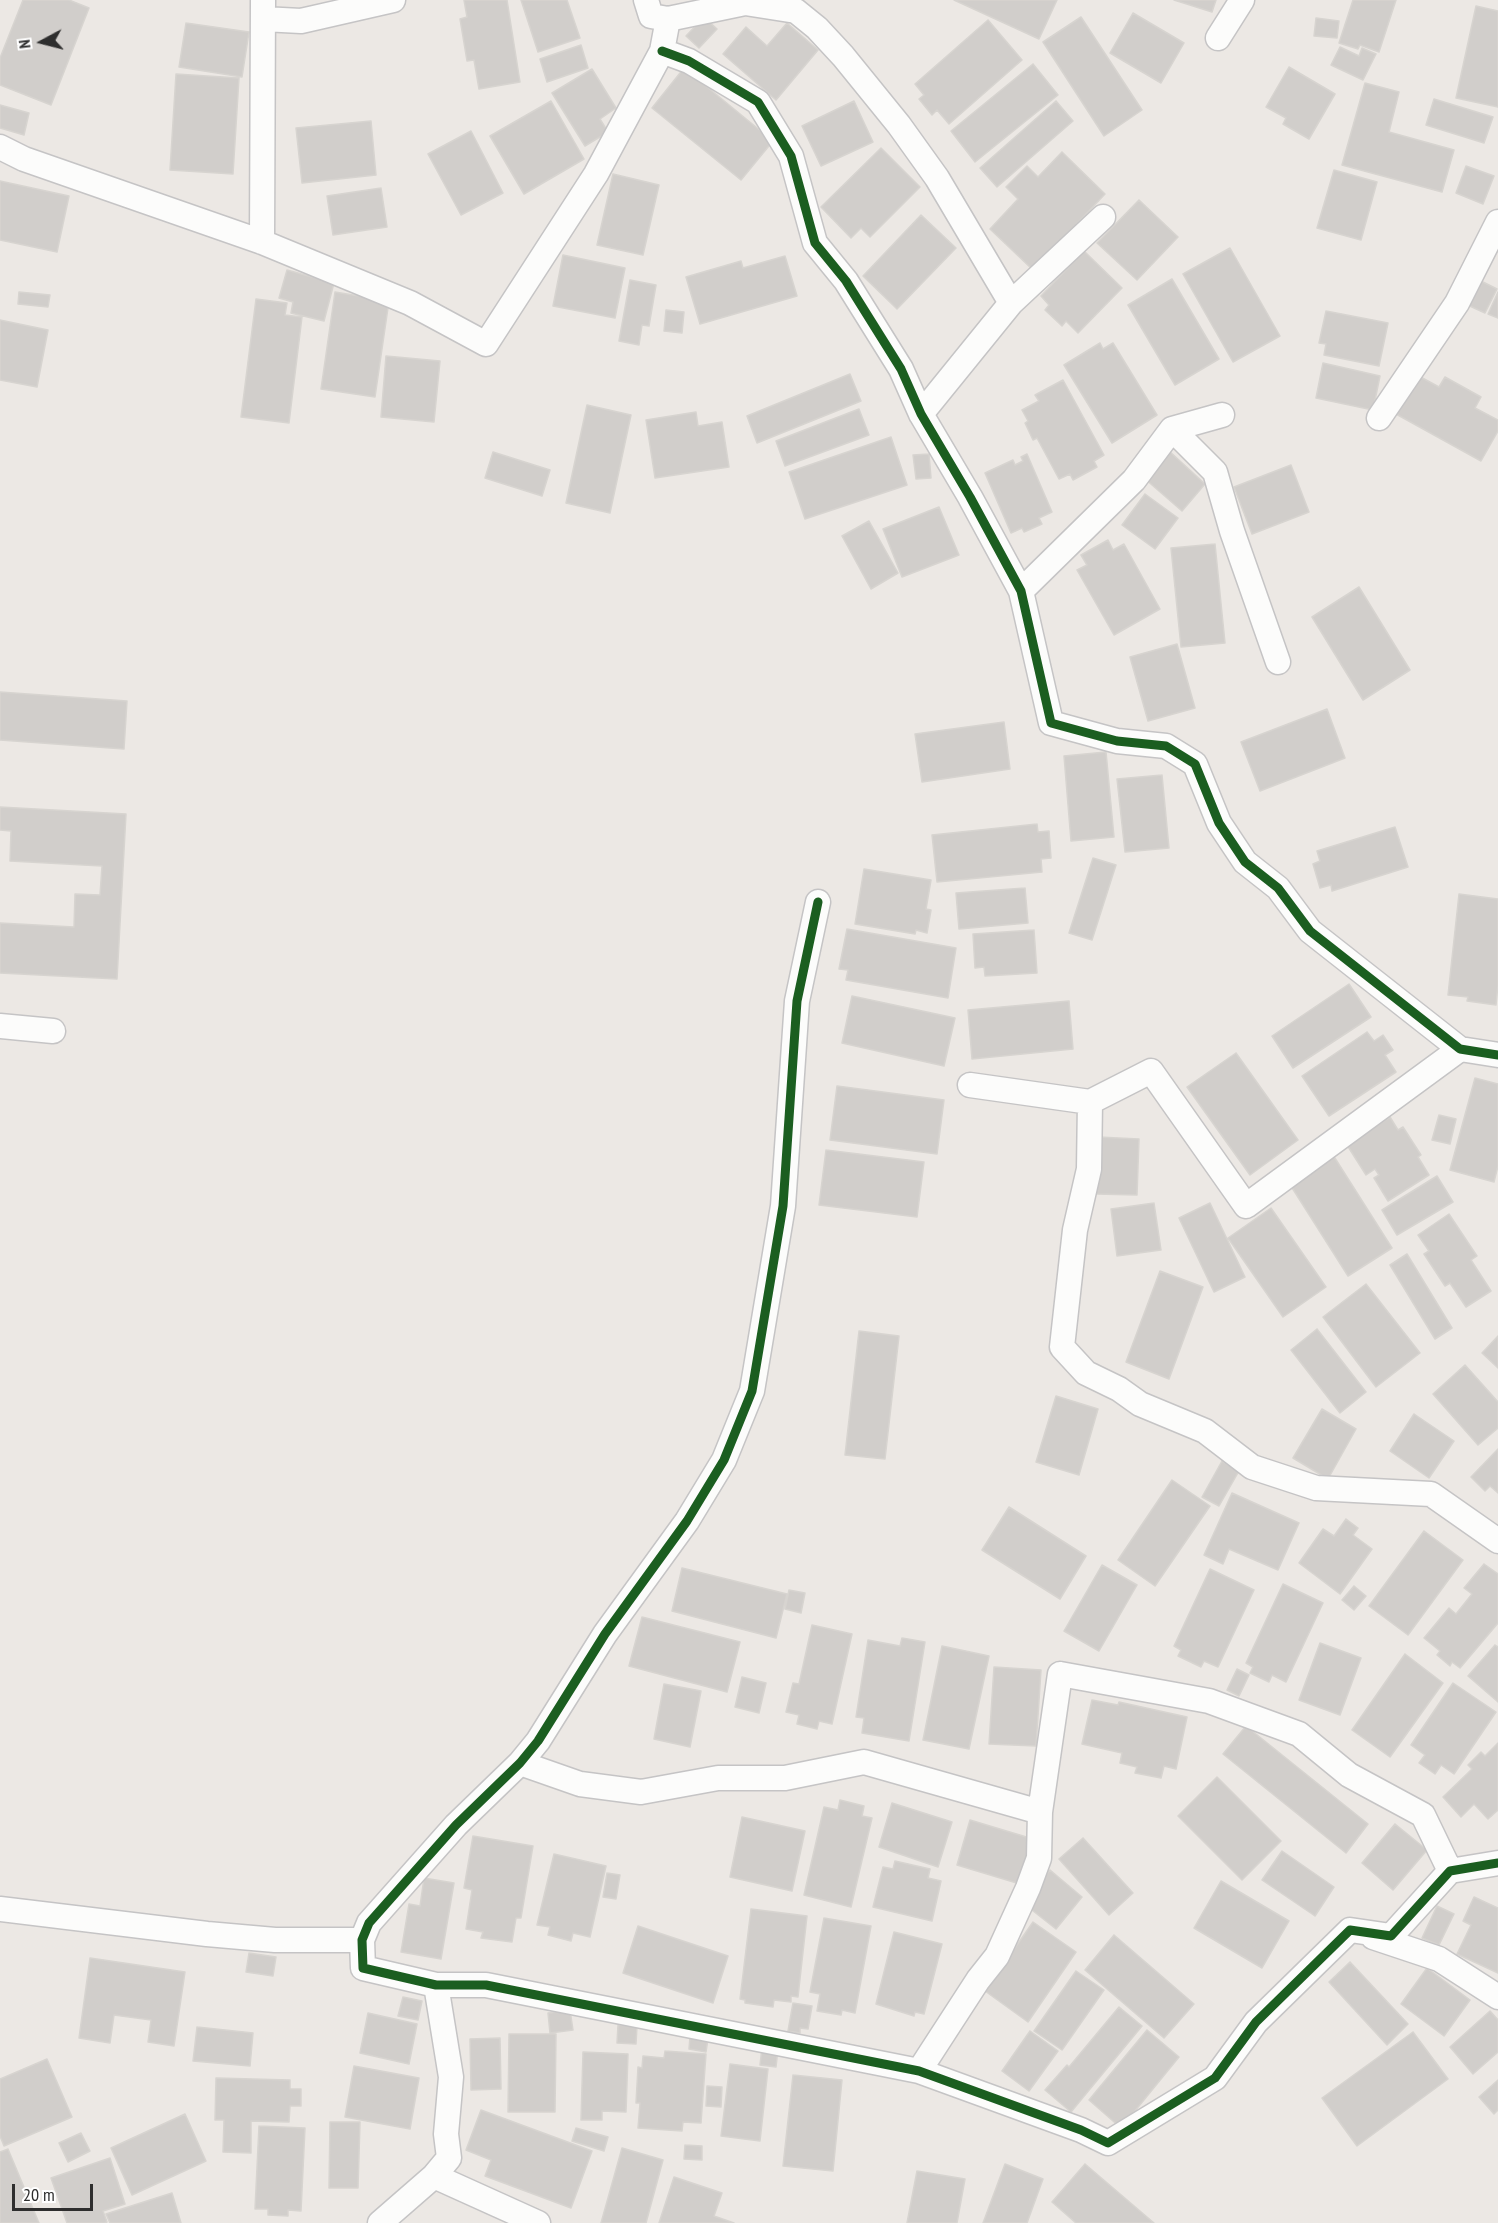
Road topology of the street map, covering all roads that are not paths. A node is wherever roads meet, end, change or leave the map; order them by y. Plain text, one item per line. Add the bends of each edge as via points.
1 (393, 0) edge
2 (646, 0) edge
3 (1242, 0) edge
4 (263, 9) edge
5 (668, 19) junction
6 (1218, 38) dead end
7 (662, 51) junction
8 (0, 147) edge
9 (1103, 218) dead end
10 (1498, 222) edge
11 (262, 242) junction
12 (1011, 303) junction
13 (921, 414) junction
14 (1222, 415) dead end
15 (1379, 418) dead end
16 (1172, 429) junction
17 (1021, 591) junction
18 (1278, 662) dead end
19 (818, 902) dead end
20 (0, 1026) edge
21 (53, 1031) dead end
22 (1460, 1049) junction
23 (1498, 1055) edge
24 (970, 1085) dead end
25 (1090, 1102) junction
26 (1498, 1541) edge
27 (520, 1763) junction
28 (1040, 1812) junction
29 (1498, 1863) edge
30 (1450, 1871) junction
31 (0, 1909) edge
32 (1350, 1930) junction
33 (362, 1940) junction
34 (436, 1985) junction
35 (1498, 1997) edge
36 (919, 2071) junction
37 (434, 2176) junction
38 (380, 2223) edge
39 (538, 2223) edge

1 - 4 street via 301,21
2 - 5 street via 651,15
3 - 6 street
4 - 11 street
5 - 7 street
5 - 12 street via 745,3 796,11 817,28 899,125 936,178
7 - 11 street via 597,174 486,344 410,303
7 - 13 street via 689,61 759,102 791,156 815,243 846,281 901,369
8 - 11 street via 24,159
9 - 12 street
10 - 15 street via 1457,303
12 - 13 street
13 - 17 street
14 - 16 street
16 - 17 street via 1134,480
16 - 18 street via 1215,471
17 - 22 street via 1051,723 1117,741 1166,746 1195,764 1219,823 1245,862 1278,888 1311,931
19 - 27 street via 797,1001 783,1206 752,1391 724,1460 687,1521 605,1634
20 - 21 street
22 - 23 street
22 - 25 street via 1246,1206 1151,1071
24 - 25 street
25 - 26 street via 1089,1169 1075,1230 1062,1347 1086,1373 1140,1404 1205,1431 1252,1467 1316,1488 1431,1494
27 - 28 street via 580,1784 641,1792 718,1778 785,1778 864,1762
27 - 33 street via 456,1825 369,1923
28 - 30 street via 1060,1674 1209,1701 1299,1734 1349,1775 1423,1815
28 - 36 street via 1039,1858 997,1956
29 - 30 street
30 - 32 street via 1391,1936
31 - 33 street via 275,1940
32 - 35 street via 1438,1959
32 - 36 street via 1257,2022 1215,2078 1108,2143
33 - 34 street via 363,1968
34 - 36 street via 486,1985
34 - 37 street via 451,2077 446,2134 449,2158
37 - 38 street
37 - 39 street

